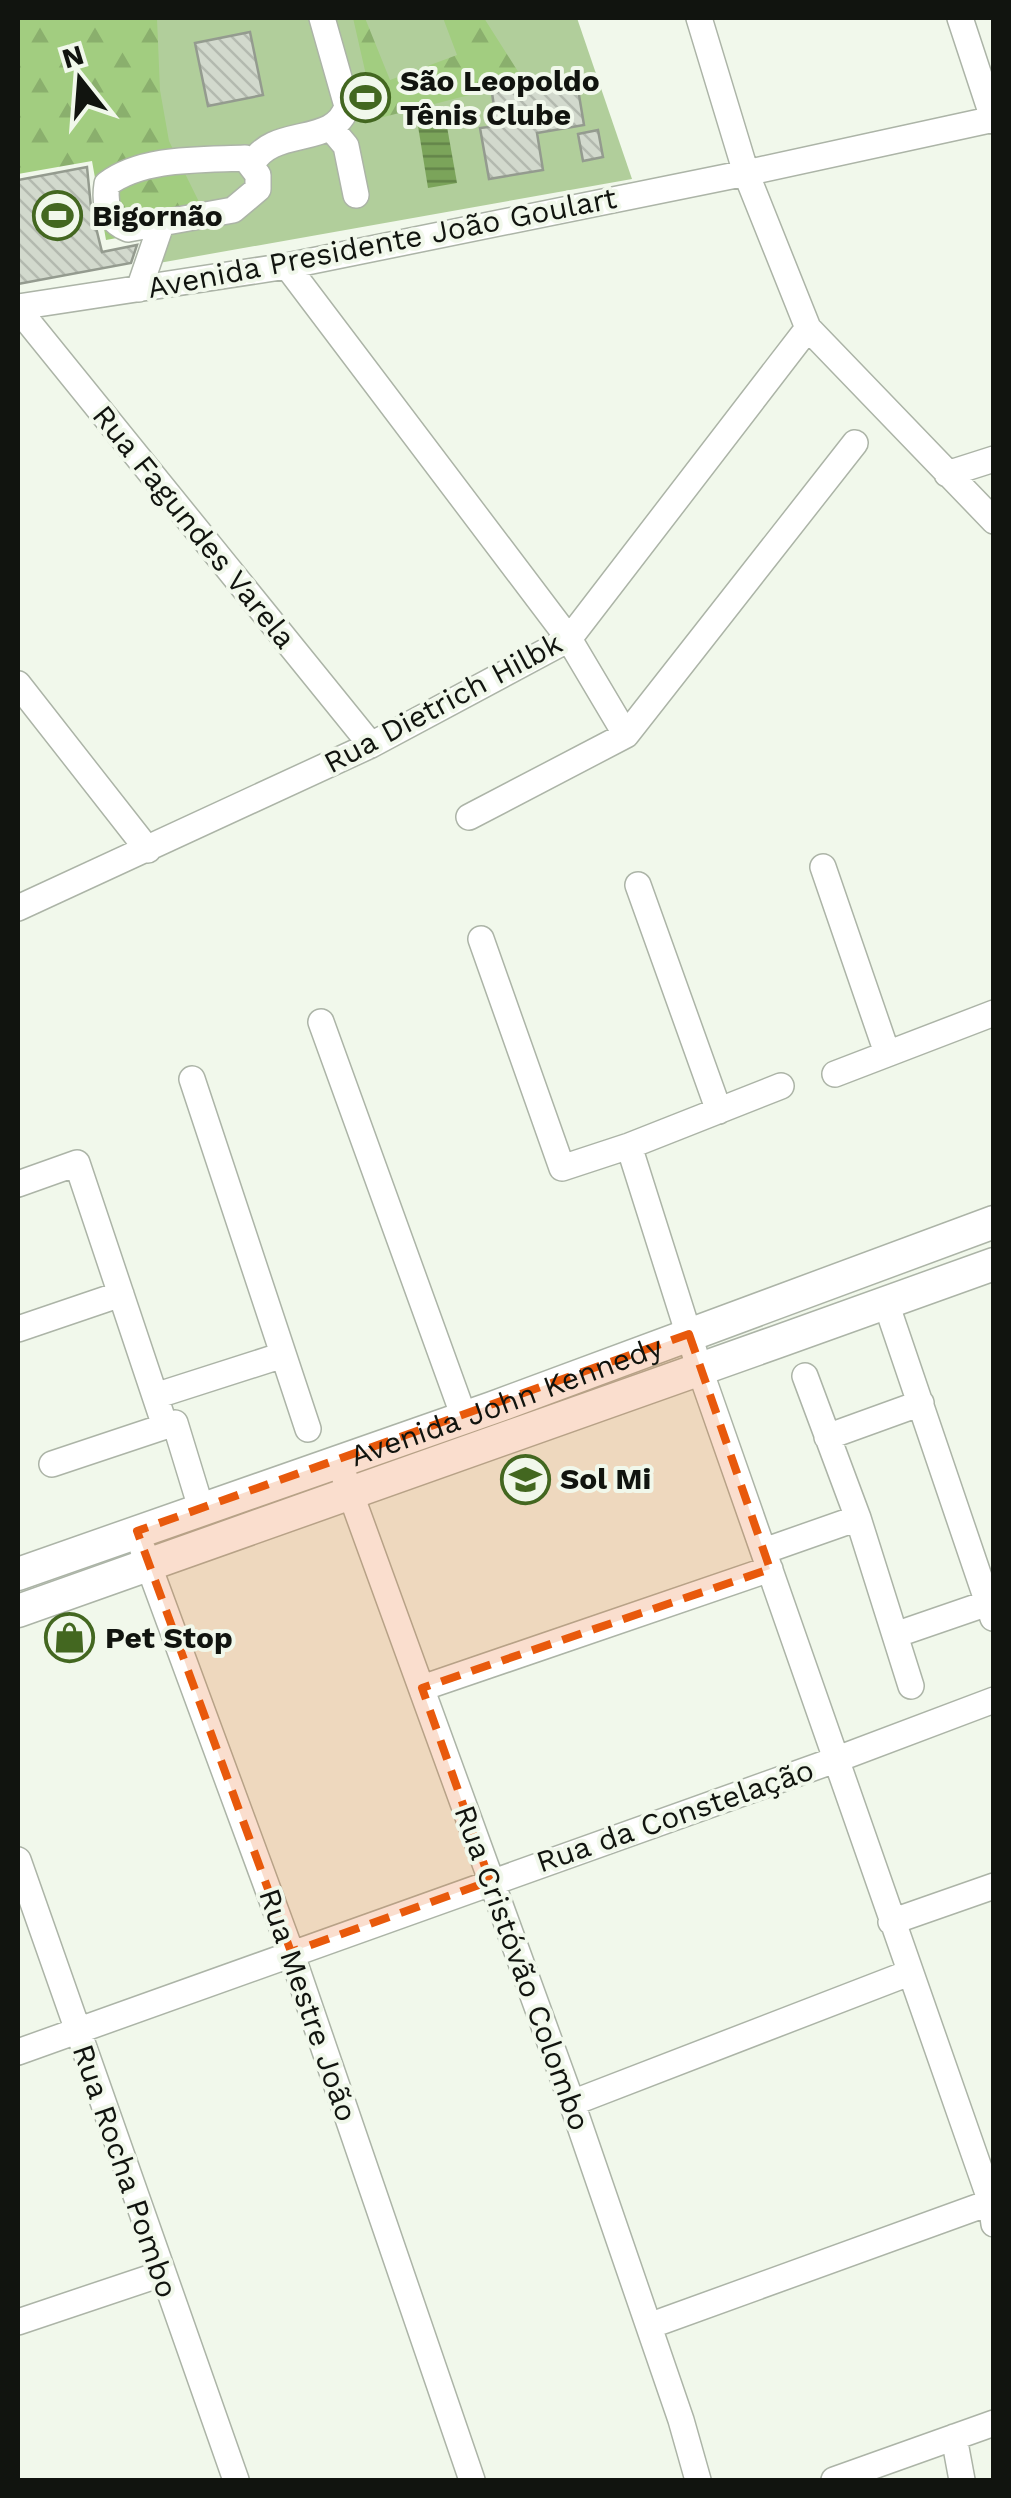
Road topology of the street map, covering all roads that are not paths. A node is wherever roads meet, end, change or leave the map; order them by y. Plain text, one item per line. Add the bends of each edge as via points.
1 (322, 18) edge
2 (698, 18) edge
3 (960, 18) edge
4 (993, 120) edge
5 (331, 128) junction
6 (252, 164) junction
7 (746, 173) junction
8 (356, 196) dead end
9 (162, 222) junction
10 (287, 266) junction
11 (139, 288) junction
12 (18, 308) edge
13 (808, 328) junction
14 (855, 444) dead end
15 (994, 459) edge
16 (947, 474) junction
17 (994, 521) edge
18 (569, 639) junction
19 (18, 684) edge
20 (626, 735) junction
21 (371, 745) junction
22 (469, 817) dead end
23 (148, 850) junction
24 (823, 867) dead end
25 (638, 885) dead end
26 (18, 908) edge
27 (481, 939) dead end
28 (994, 1013) edge
29 (321, 1022) dead end
30 (887, 1053) junction
31 (834, 1074) dead end
32 (192, 1079) dead end
33 (781, 1086) dead end
34 (718, 1111) junction
35 (629, 1146) junction
36 (18, 1184) edge
37 (994, 1222) edge
38 (994, 1264) edge
39 (120, 1294) junction
40 (886, 1303) junction
41 (18, 1329) edge
42 (689, 1334) junction
43 (283, 1355) junction
44 (700, 1370) junction
45 (805, 1376) dead end
46 (155, 1396) junction
47 (921, 1403) junction
48 (464, 1417) junction
49 (165, 1426) junction
50 (308, 1429) dead end
51 (828, 1437) junction
52 (338, 1459) junction
53 (52, 1464) dead end
54 (349, 1492) junction
55 (201, 1508) junction
56 (858, 1518) junction
57 (137, 1531) junction
58 (767, 1560) junction
59 (148, 1565) junction
60 (18, 1573) edge
61 (18, 1610) edge
62 (991, 1610) edge
63 (895, 1635) junction
64 (911, 1686) dead end
65 (422, 1688) junction
66 (994, 1700) edge
67 (836, 1760) junction
68 (18, 1864) edge
69 (490, 1882) junction
70 (994, 1886) edge
71 (892, 1922) junction
72 (291, 1952) junction
73 (910, 1973) junction
74 (76, 2031) junction
75 (18, 2052) edge
76 (572, 2104) junction
77 (992, 2209) edge
78 (161, 2274) junction
79 (18, 2322) edge
80 (649, 2326) junction
81 (994, 2423) edge
82 (954, 2437) junction
83 (236, 2480) edge
84 (472, 2480) edge
85 (698, 2480) edge
86 (834, 2480) edge
87 (962, 2480) edge

1 - 5 street via 347,106
2 - 7 street
3 - 4 street
4 - 7 street, Avenida Presidente João Goulart
5 - 6 street via 277,141
5 - 8 street via 346,146
6 - 9 street via 258,190 244,204
6 - 9 street via 245,158 168,164 122,172 107,184 105,200 118,225
7 - 10 street, Avenida Presidente João Goulart
7 - 13 street
9 - 11 street
10 - 11 street, Avenida Presidente João Goulart
10 - 18 street
11 - 12 street, Avenida Presidente João Goulart
12 - 21 street, Rua Fagundes Varela
13 - 16 street
13 - 18 street, Rua Dietrich Hilbk
14 - 20 street
15 - 16 street
16 - 17 street
18 - 20 street
18 - 21 street, Rua Dietrich Hilbk
19 - 23 street
20 - 22 street
21 - 23 street, Rua Dietrich Hilbk
23 - 26 street, Rua Dietrich Hilbk
24 - 30 street
25 - 34 street
27 - 35 street via 562,1168
28 - 30 street
29 - 48 street
30 - 31 street
32 - 43 street
33 - 34 street
34 - 35 street
35 - 42 street
36 - 39 street via 77,1163
37 - 42 main road, Avenida John Kennedy
38 - 40 main road, Avenida John Kennedy
39 - 41 street
39 - 46 street
40 - 44 main road, Avenida John Kennedy
40 - 47 street
42 - 44 street
42 - 48 main road, Avenida John Kennedy
43 - 46 street
43 - 50 street
44 - 54 main road, Avenida John Kennedy
44 - 58 street
45 - 51 street
46 - 49 street
47 - 51 street
47 - 62 street
48 - 52 main road, Avenida John Kennedy
49 - 53 street
49 - 55 street via 175,1423
51 - 56 street
52 - 54 street, Rua Cristóvão Colombo
52 - 55 main road, Avenida John Kennedy
54 - 59 main road, Avenida John Kennedy
54 - 65 street, Rua Cristóvão Colombo
55 - 57 main road, Avenida John Kennedy
56 - 58 street
56 - 63 street
57 - 59 street, Rua Mestre João
57 - 60 main road, Avenida John Kennedy
58 - 65 street
58 - 67 street
59 - 61 main road, Avenida John Kennedy
59 - 72 street, Rua Mestre João
62 - 63 street
63 - 64 street
65 - 69 street, Rua Cristóvão Colombo
66 - 67 street, Rua da Constelação
67 - 69 street, Rua da Constelação
67 - 71 street
68 - 74 street, Rua Rocha Pombo
69 - 72 street, Rua da Constelação
69 - 76 street, Rua Cristóvão Colombo
70 - 71 street
71 - 73 street
72 - 74 street, Rua da Constelação
72 - 84 street, Rua Mestre João
73 - 76 street
73 - 77 street
74 - 75 street, Rua da Constelação
74 - 78 street, Rua Rocha Pombo
76 - 80 street, Rua Cristóvão Colombo
77 - 80 street
78 - 79 street
78 - 83 street, Rua Rocha Pombo
80 - 85 street, Rua Cristóvão Colombo
81 - 82 street
82 - 86 street
82 - 87 street

